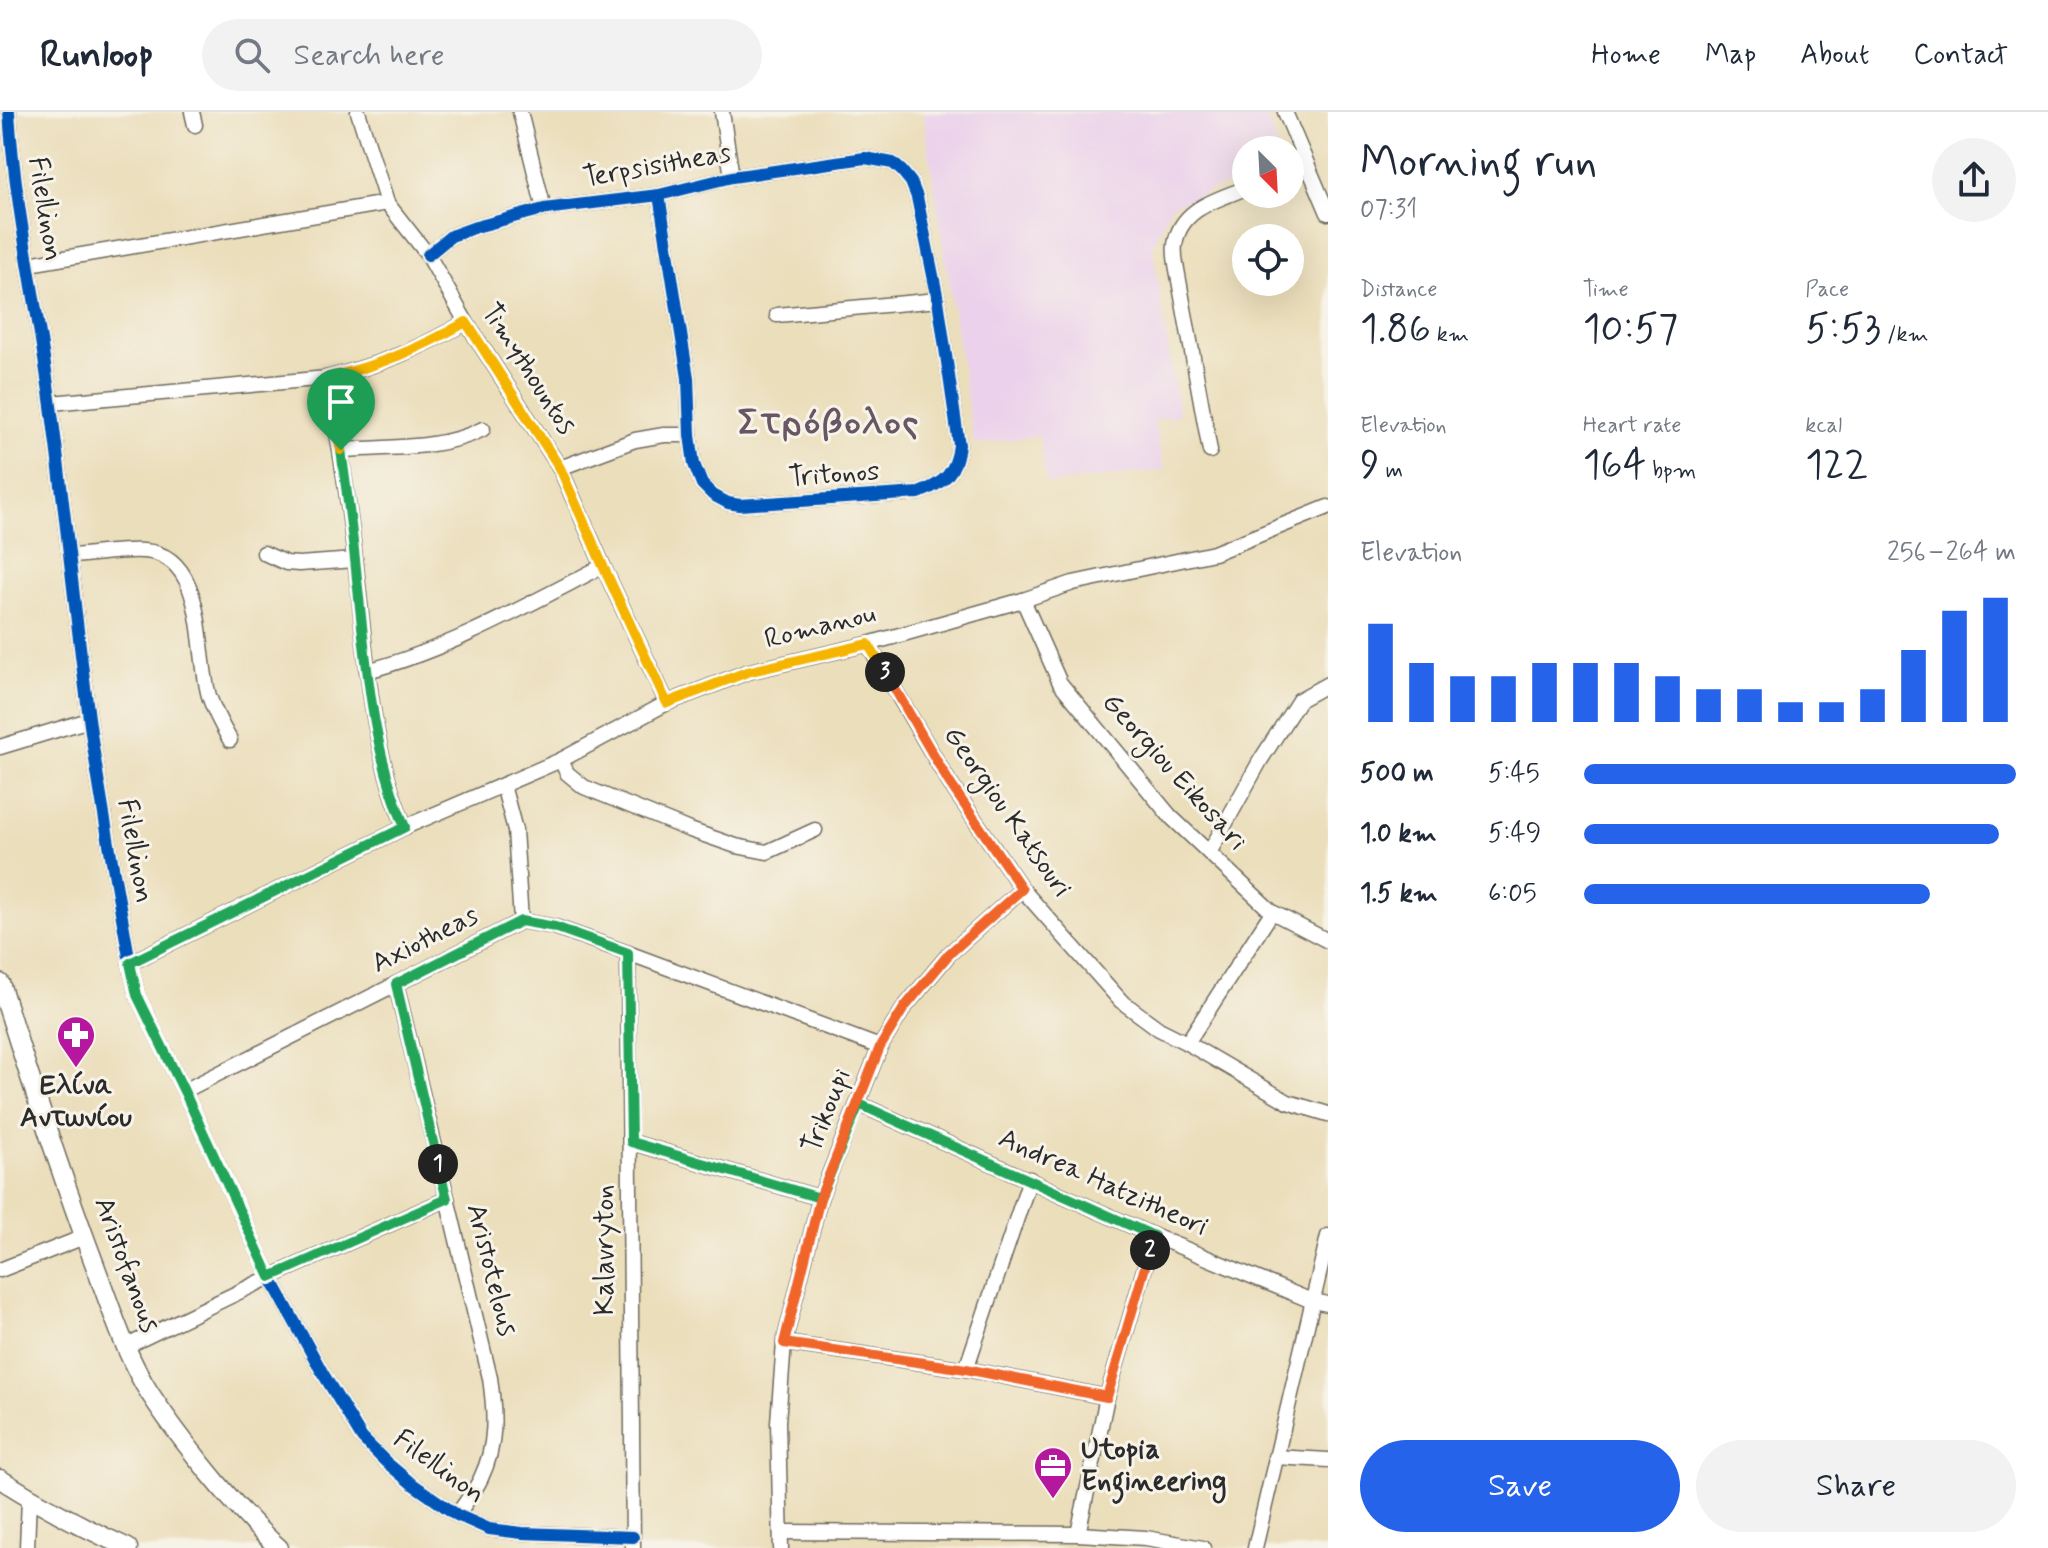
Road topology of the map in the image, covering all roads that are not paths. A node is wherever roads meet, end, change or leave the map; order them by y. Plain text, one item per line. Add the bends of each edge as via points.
1 (9, 112) edge
2 (358, 112) edge
3 (520, 112) edge
4 (722, 112) edge
5 (1285, 112) edge
6 (1306, 162) joint
7 (902, 171) joint
8 (732, 177) junction
9 (1232, 194) edge
10 (659, 195) junction
11 (387, 203) junction
12 (544, 209) junction
13 (1328, 213) edge
14 (428, 255) junction
15 (29, 264) junction
16 (938, 300) junction
17 (777, 315) dead end
18 (466, 322) junction
19 (327, 378) junction
20 (51, 403) junction
21 (483, 429) dead end
22 (690, 435) junction
23 (341, 450) junction
24 (1210, 451) dead end
25 (560, 468) junction
26 (1328, 507) edge
27 (264, 553) dead end
28 (70, 556) junction
29 (355, 560) junction
30 (603, 566) junction
31 (1023, 600) junction
32 (868, 644) junction
33 (367, 671) junction
34 (1328, 684) edge
35 (667, 703) junction
36 (89, 720) junction
37 (230, 740) dead end
38 (0, 747) edge
39 (561, 760) junction
40 (503, 785) junction
41 (405, 827) junction
42 (815, 830) dead end
43 (1209, 853) junction
44 (1022, 889) junction
45 (1272, 912) junction
46 (521, 921) junction
47 (1328, 941) edge
48 (628, 953) junction
49 (130, 963) junction
50 (0, 983) edge
51 (396, 984) junction
52 (1187, 1043) junction
53 (880, 1047) junction
54 (184, 1091) junction
55 (859, 1104) junction
56 (1328, 1114) edge
57 (631, 1142) junction
58 (1030, 1179) junction
59 (820, 1198) junction
60 (447, 1199) junction
61 (1154, 1236) junction
62 (1328, 1236) edge
63 (84, 1237) junction
64 (0, 1270) edge
65 (270, 1277) junction
66 (1312, 1301) junction
67 (1328, 1304) edge
68 (784, 1343) junction
69 (125, 1347) junction
70 (966, 1369) junction
71 (1107, 1397) junction
72 (1275, 1457) junction
73 (1328, 1460) edge
74 (0, 1479) edge
75 (29, 1498) junction
76 (457, 1515) junction
77 (782, 1532) junction
78 (1078, 1534) junction
79 (266, 1540) edge
80 (633, 1542) edge
81 (27, 1548) edge
82 (128, 1548) edge
83 (279, 1548) edge
84 (781, 1548) edge
85 (1203, 1548) edge
86 (1255, 1548) edge

1 - 15 street, Filellinon
2 - 11 street, Timythountos
3 - 12 street
4 - 8 street
5 - 6 street
6 - 13 street
7 - 8 street, Terpsisitheas via 893,163 865,158
7 - 16 street, Tritonos via 917,197
8 - 10 street, Terpsisitheas
9 - 24 street via 1197,208 1184,221 1175,244
10 - 12 street, Terpsisitheas
10 - 22 street, Tritonos via 688,378
11 - 14 street, Timythountos
11 - 15 street
12 - 14 street, Terpsisitheas via 451,236
14 - 18 street, Timythountos
15 - 20 street, Filellinon
16 - 17 street
16 - 22 street, Tritonos via 959,445 950,473 932,488 919,493 728,503 702,484
18 - 19 street via 398,357
18 - 25 street, Timythountos
19 - 20 street
19 - 23 street
20 - 28 street, Filellinon
21 - 23 street via 435,444
22 - 25 street via 635,440
23 - 29 street
25 - 30 street, Timythountos
26 - 31 street, Romanou via 1214,553 1073,583
27 - 29 street via 299,564
28 - 36 street, Filellinon
28 - 37 street via 146,551 177,566 195,603 208,694
29 - 33 street
30 - 33 street via 487,626
30 - 35 street, Timythountos
31 - 32 street, Romanou
31 - 43 street, Georgiou Eikosari via 1060,683 1170,816
32 - 35 street, Romanou via 747,672
32 - 44 street, Georgiou Katsouri via 949,782
33 - 41 street via 388,784
34 - 43 street via 1299,700
35 - 39 street, Romanou
36 - 38 street
36 - 49 street, Filellinon
39 - 40 street, Romanou
39 - 42 street via 584,787 736,846 767,852
40 - 41 street, Romanou
40 - 46 street via 515,830
41 - 49 street, Romanou
43 - 45 street, Georgiou Eikosari
44 - 52 street, Georgiou Katsouri via 1121,1001
44 - 53 street, Trikoupi via 949,954
45 - 47 street, Georgiou Eikosari
45 - 52 street
46 - 48 street, Axiotheas
46 - 51 street, Axiotheas
48 - 53 street, Axiotheas
48 - 57 street, Kalavryton
49 - 54 street, Filellinon via 137,995
50 - 63 street, Aristofanous
51 - 54 street, Axiotheas
51 - 60 street, Aristotelous
52 - 56 street, Georgiou Katsouri via 1288,1102
53 - 55 street, Trikoupi
54 - 65 street, Filellinon
55 - 58 street, Andrea Hatzitheori
55 - 59 street, Trikoupi
57 - 59 street
57 - 80 street, Kalavryton
58 - 61 street, Andrea Hatzitheori
58 - 70 street
59 - 68 street, Trikoupi
60 - 65 street
60 - 76 street, Aristotelous via 494,1414 493,1444 481,1479
61 - 66 street, Andrea Hatzitheori
61 - 71 street
62 - 66 street
63 - 64 street
63 - 69 street, Aristofanous
65 - 69 street
65 - 76 street, Filellinon via 362,1438 411,1483
66 - 67 street, Andrea Hatzitheori
66 - 72 street
68 - 70 street
68 - 77 street, Trikoupi via 778,1422
69 - 79 street, Aristofanous via 167,1421
70 - 71 street
71 - 78 street
72 - 73 street
72 - 86 street
74 - 75 street
75 - 81 street
75 - 82 street
76 - 80 street, Filellinon via 489,1529
77 - 78 street
77 - 84 street, Trikoupi
78 - 85 street
79 - 83 street, Aristofanous

